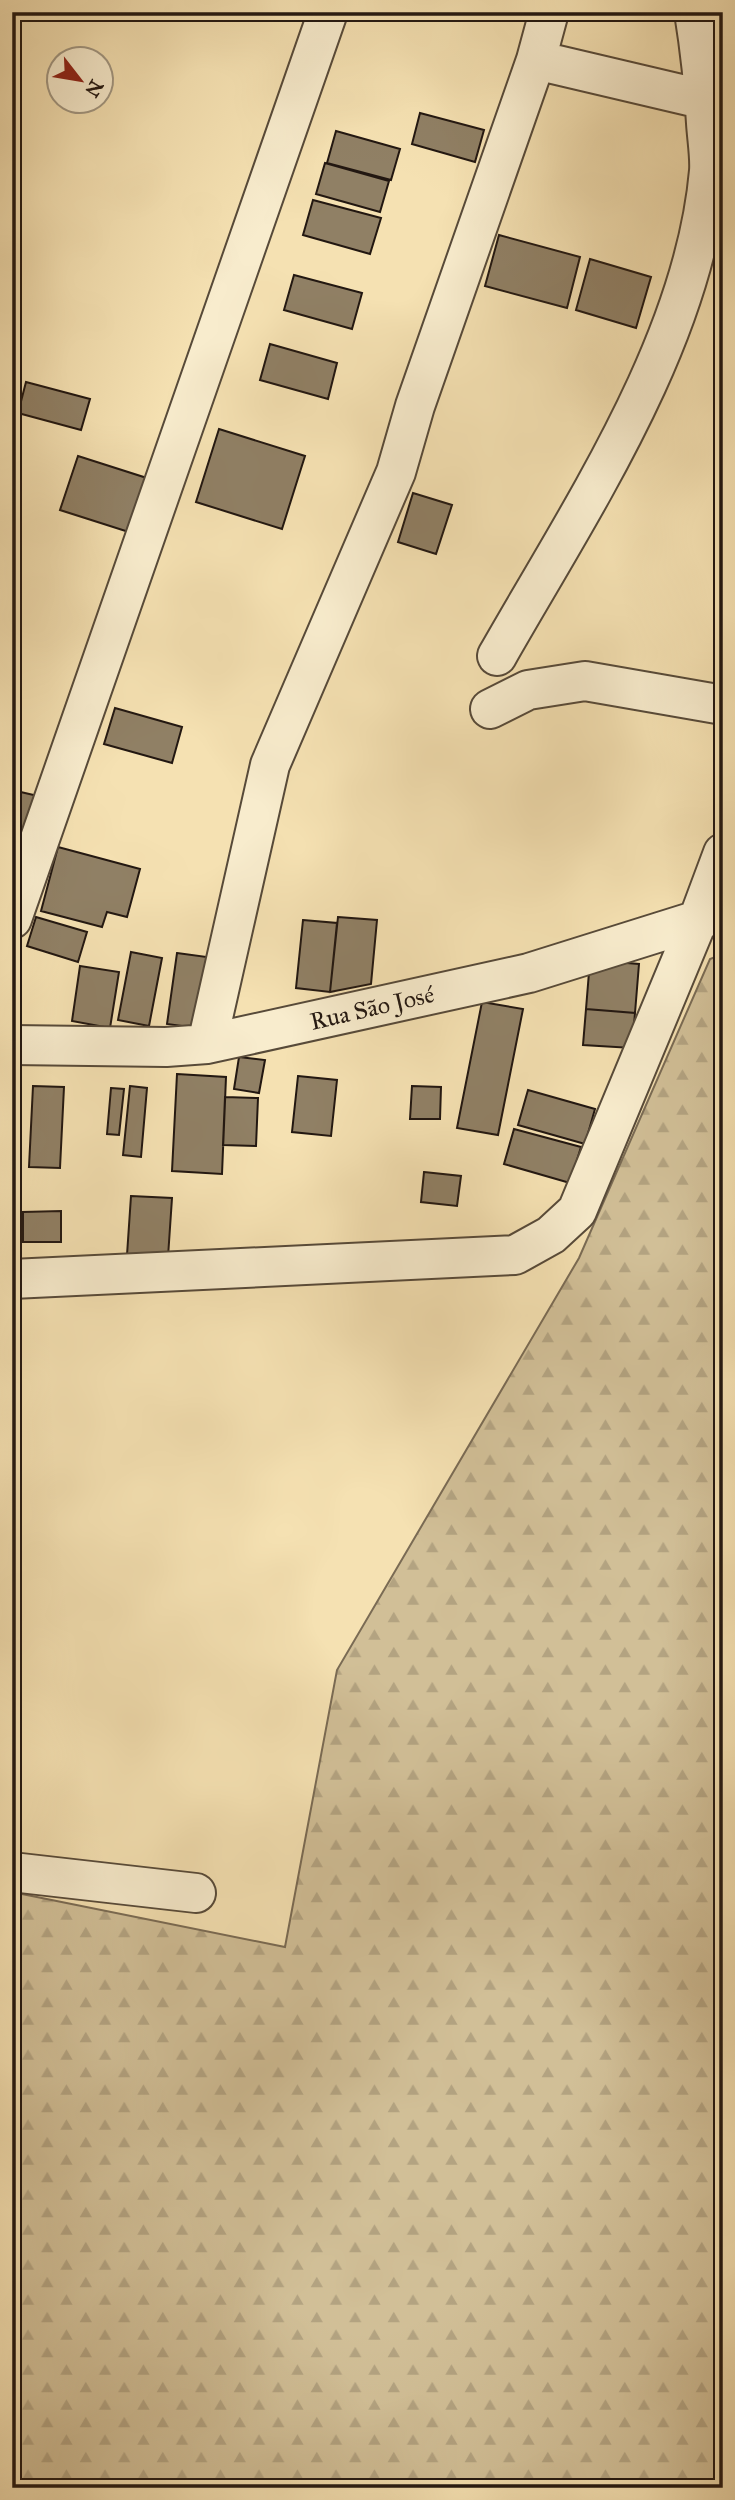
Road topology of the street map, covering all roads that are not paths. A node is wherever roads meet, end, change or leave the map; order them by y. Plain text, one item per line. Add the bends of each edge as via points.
1 (328, 12) edge
2 (549, 12) edge
3 (694, 12) edge
4 (536, 60) junction
5 (714, 101) edge
6 (497, 656) dead end
7 (723, 705) edge
8 (490, 709) dead end
9 (723, 853) edge
10 (710, 916) edge
11 (12, 919) edge
12 (206, 1044) junction
13 (12, 1045) edge
14 (12, 1279) edge
15 (12, 1872) edge
16 (196, 1893) dead end

1 - 11 street
2 - 4 street
3 - 5 street
4 - 5 street
4 - 12 street via 396,472 270,765
5 - 6 street via 704,207 688,275 660,357
7 - 8 street via 585,681 528,690
9 - 10 street
10 - 12 street, Rua São José via 529,972
10 - 14 street via 577,1211 551,1235 515,1255
12 - 13 street, Rua São José
15 - 16 street

